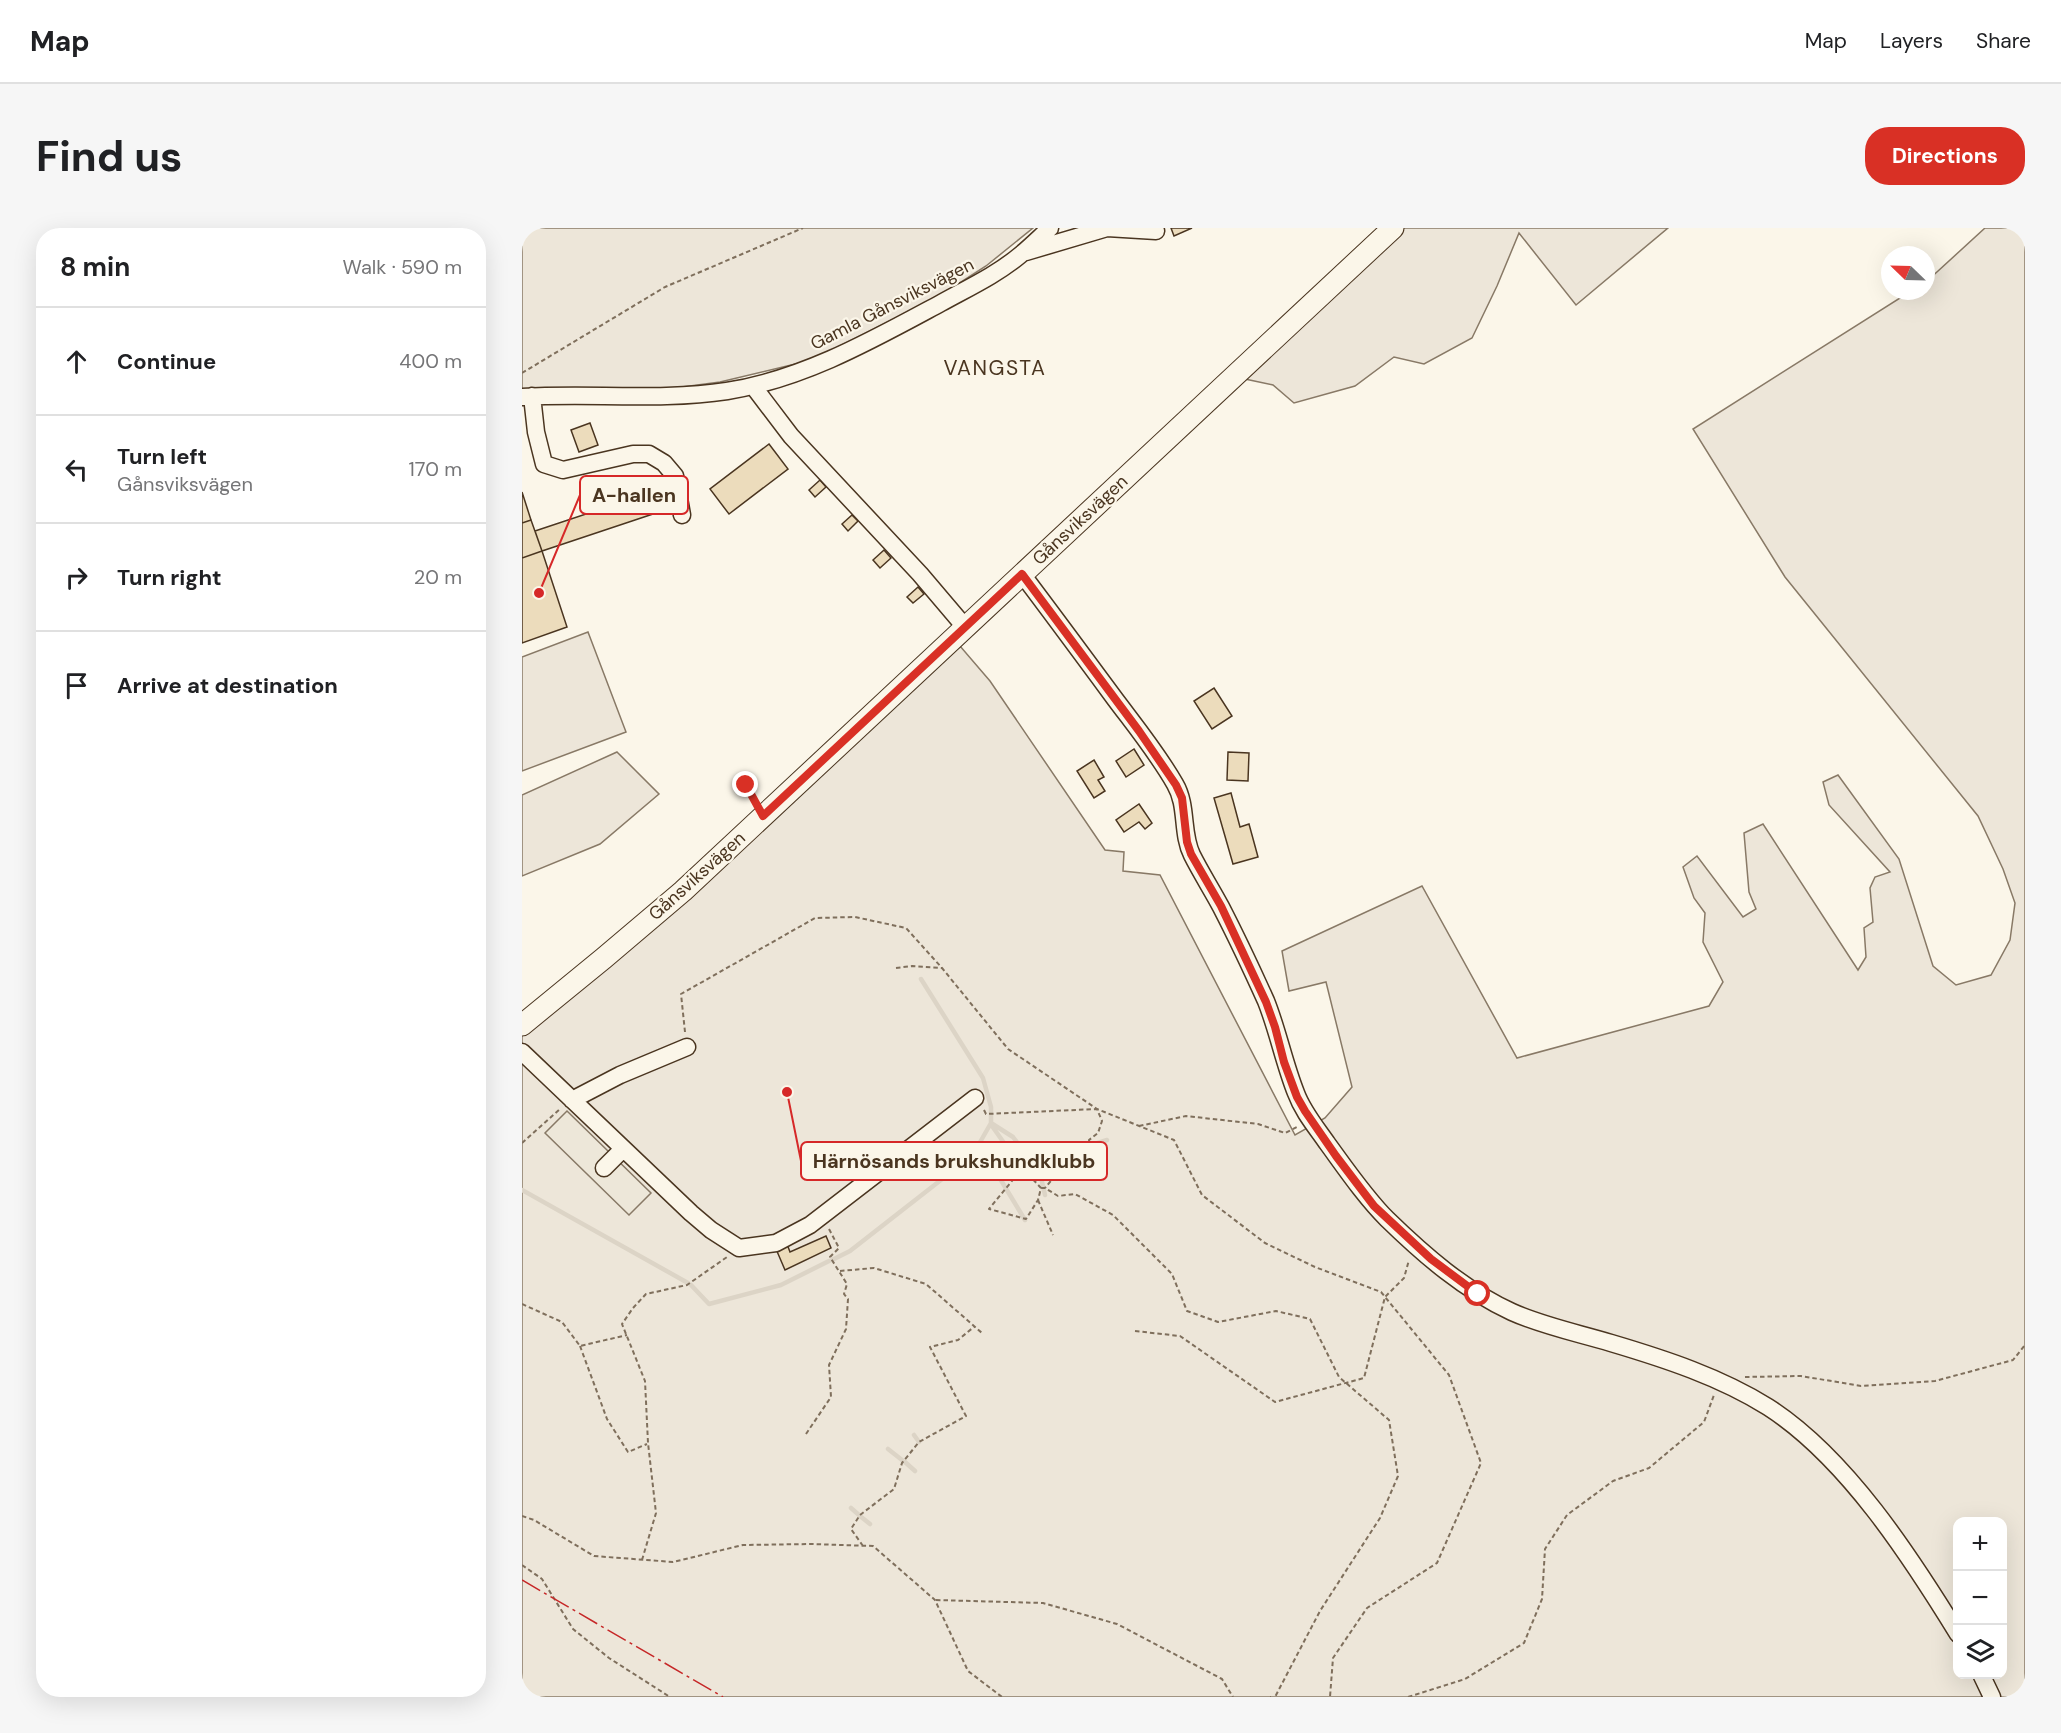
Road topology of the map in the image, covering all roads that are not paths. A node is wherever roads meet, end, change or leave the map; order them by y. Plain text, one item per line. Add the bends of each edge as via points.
1 (1050, 228) edge
2 (1393, 228) edge
3 (1156, 231) dead end
4 (1023, 253) junction
5 (753, 386) junction
6 (527, 397) edge
7 (682, 515) dead end
8 (1022, 574) junction
9 (965, 627) junction
10 (522, 1025) edge
11 (687, 1047) road end
12 (522, 1052) edge
13 (975, 1098) dead end
14 (572, 1100) junction
15 (623, 1149) junction
16 (604, 1168) dead end
17 (1953, 1626) edge
18 (1983, 1679) edge
19 (1992, 1697) edge

1 - 4 street, Gamla Gånsviksvägen
2 - 8 main road, Gånsviksvägen
3 - 4 street via 1107,228
4 - 5 street, Gamla Gånsviksvägen via 886,333 801,371
5 - 6 street, Gamla Gånsviksvägen via 672,394
5 - 9 street via 791,436
6 - 7 street via 544,464 563,470 649,454 675,476
8 - 9 main road, Gånsviksvägen
8 - 17 street via 1176,785 1182,798 1191,854 1221,906 1266,1002 1297,1097 1374,1206 1449,1273 1515,1313 1685,1366 1768,1407 1819,1447 1861,1495
9 - 10 main road, Gånsviksvägen via 683,891
11 - 14 street
12 - 14 street
13 - 15 street via 810,1225 776,1243 739,1248 691,1214
14 - 15 street
15 - 16 street
18 - 19 street

